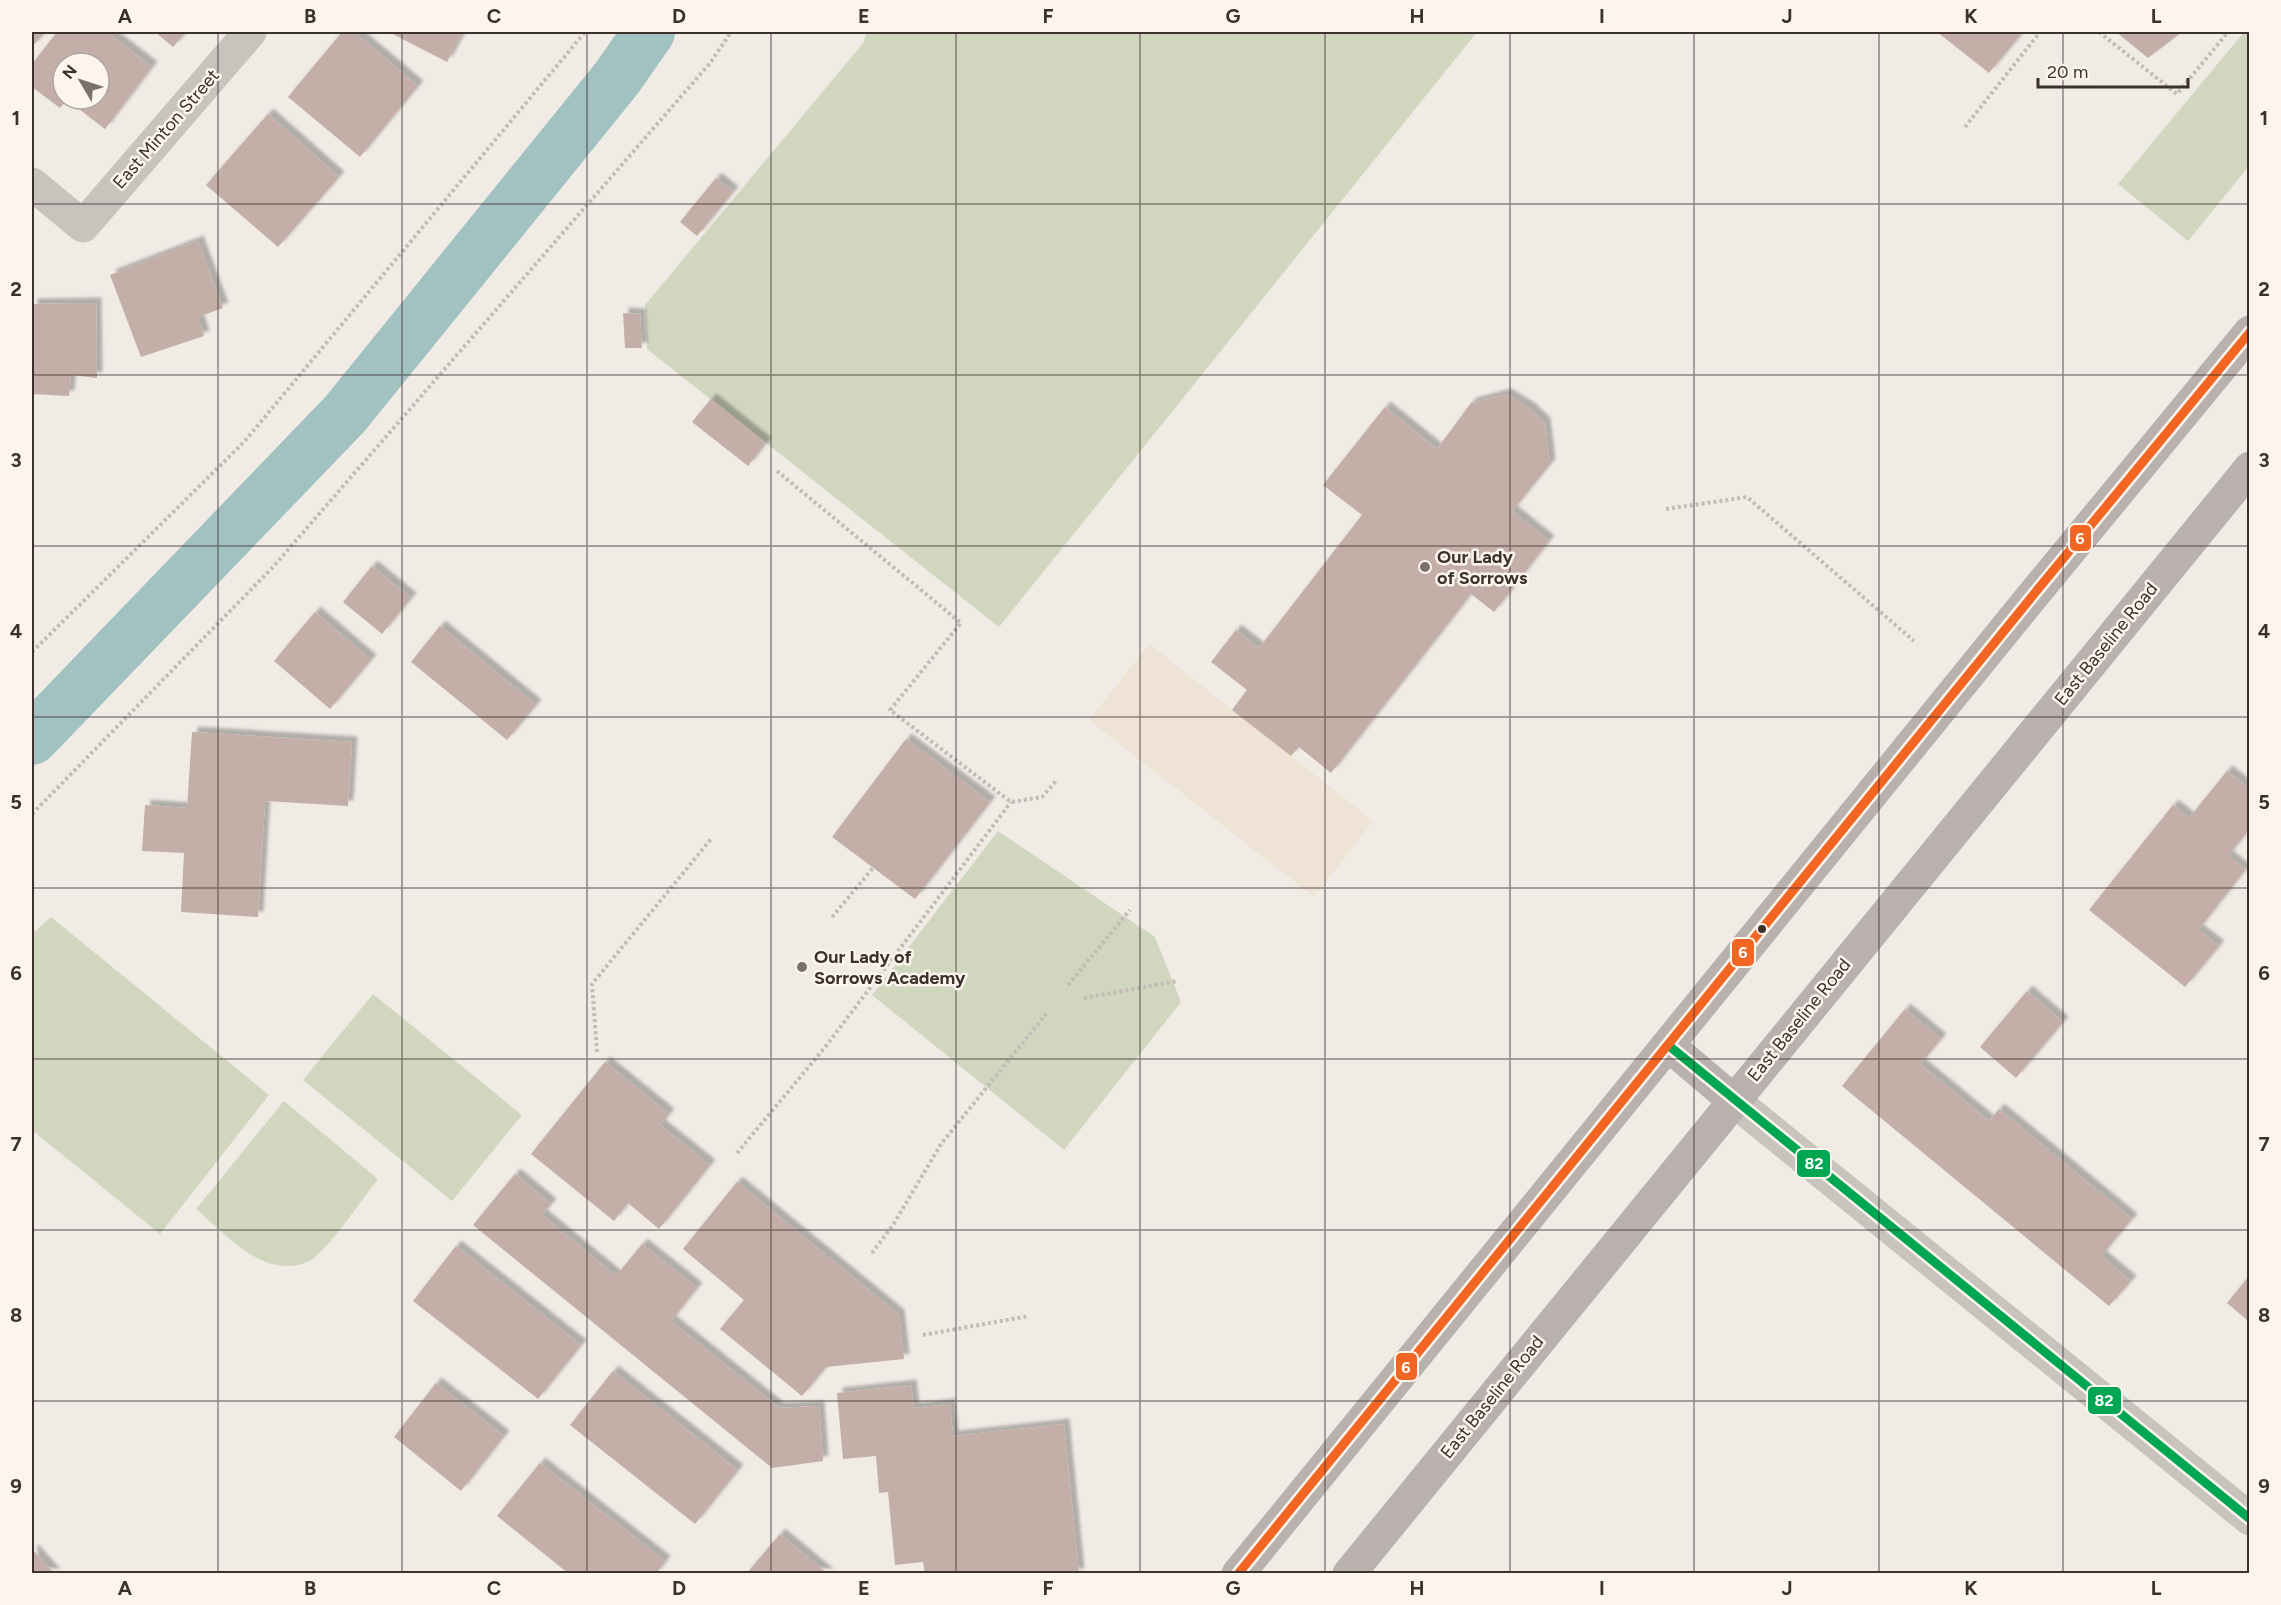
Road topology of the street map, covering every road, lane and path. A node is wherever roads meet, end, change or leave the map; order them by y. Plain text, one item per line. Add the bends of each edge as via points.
1 (249, 32) edge
2 (585, 32) edge
3 (731, 32) edge
4 (2040, 32) edge
5 (2099, 32) edge
6 (2228, 32) edge
7 (1965, 127) dead end
8 (32, 184) edge
9 (2250, 332) edge
10 (2250, 468) edge
11 (777, 471) dead end
12 (1666, 509) dead end
13 (1914, 641) dead end
14 (32, 652) edge
15 (1056, 781) dead end
16 (1011, 802) junction
17 (32, 814) edge
18 (711, 839) dead end
19 (873, 868) dead end
20 (1130, 909) dead end
21 (832, 917) dead end
22 (1177, 981) dead end
23 (1068, 986) dead end
24 (1084, 998) dead end
25 (1046, 1014) dead end
26 (1668, 1045) junction
27 (597, 1052) dead end
28 (1733, 1100) junction
29 (736, 1153) dead end
30 (872, 1253) dead end
31 (1029, 1316) dead end
32 (923, 1335) dead end
33 (2250, 1519) edge
34 (1238, 1574) edge
35 (1349, 1574) edge

1 - 8 street, East Minton Street via 83,226
2 - 14 path via 244,442
3 - 17 path via 711,62 273,567
4 - 7 path
5 - 6 path via 2176,94
9 - 26 main road
10 - 28 main road, East Baseline Road
11 - 16 path via 961,623 890,711
12 - 13 path via 1747,497
15 - 16 path via 1042,797
16 - 29 path via 826,1046
18 - 27 path via 592,984
19 - 21 path
20 - 23 path
22 - 24 path
25 - 30 path via 941,1144
26 - 28 main road
26 - 34 main road
28 - 33 street
28 - 35 main road, East Baseline Road
31 - 32 path

